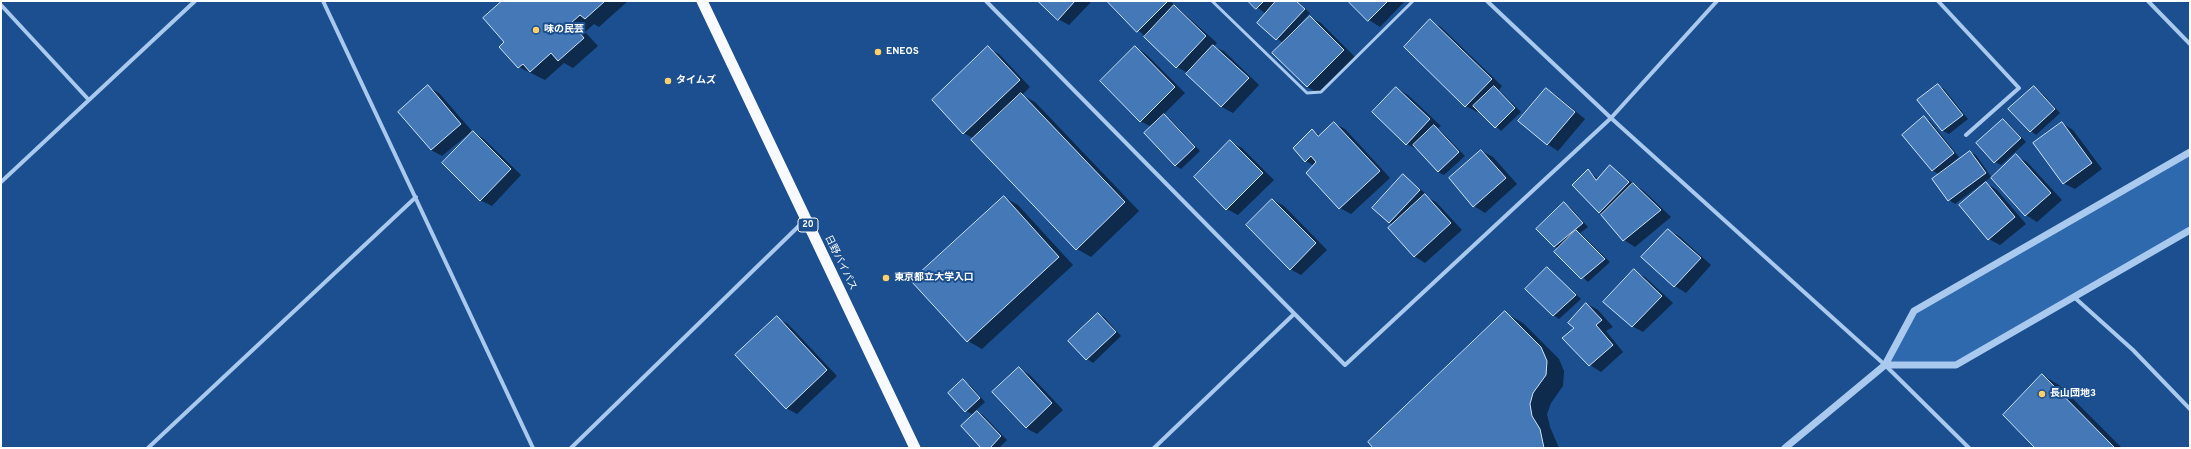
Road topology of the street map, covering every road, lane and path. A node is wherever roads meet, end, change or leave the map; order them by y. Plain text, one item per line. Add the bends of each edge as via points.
1 (195, 1) edge
2 (323, 1) edge
3 (702, 1) edge
4 (986, 1) edge
5 (1212, 1) edge
6 (1413, 1) edge
7 (1487, 1) edge
8 (1717, 1) edge
9 (1938, 1) edge
10 (2148, 1) edge
11 (1, 5) edge
12 (2190, 44) edge
13 (88, 99) junction
14 (1611, 118) junction
15 (1966, 135) dead end
16 (2190, 152) edge
17 (1, 182) edge
18 (416, 197) junction
19 (806, 220) junction
20 (2190, 230) edge
21 (2074, 297) junction
22 (1294, 314) junction
23 (1885, 365) junction
24 (2190, 409) edge
25 (148, 448) edge
26 (533, 448) edge
27 (571, 448) edge
28 (915, 448) edge
29 (1154, 448) edge
30 (1785, 448) edge
31 (1969, 448) edge

1 - 13 street
2 - 18 street
3 - 19 highway, 日野バイパス / 20
4 - 22 street
5 - 6 lane via 1307,93 1321,92
7 - 14 street
8 - 14 street
9 - 15 street via 2019,88
10 - 12 street
11 - 13 street
13 - 17 street
14 - 22 street via 1345,365
14 - 23 street
16 - 23 street via 1914,311
18 - 25 street
18 - 26 street
19 - 27 street
19 - 28 highway, 日野バイパス / 20
20 - 21 street
21 - 23 street via 1956,365
21 - 24 street via 2133,350
22 - 29 street
23 - 30 street
23 - 31 street

